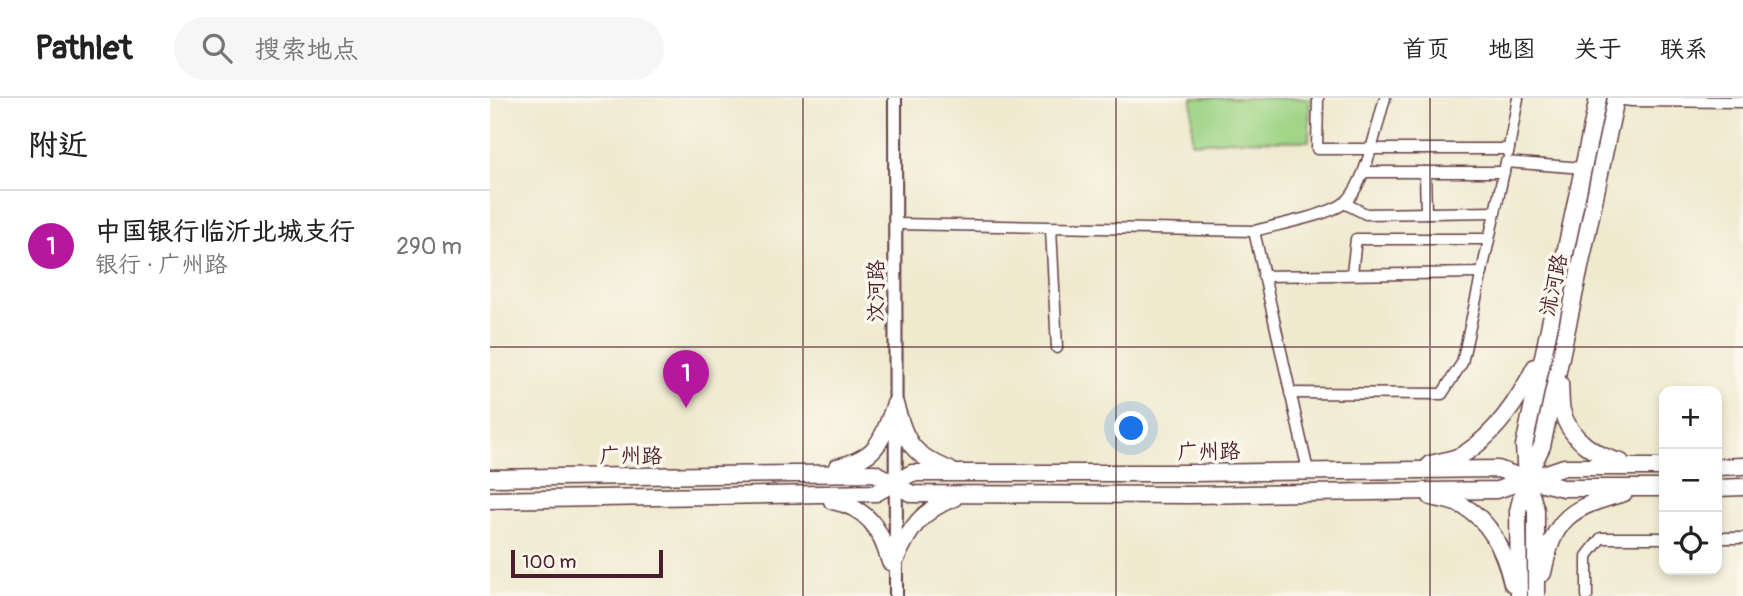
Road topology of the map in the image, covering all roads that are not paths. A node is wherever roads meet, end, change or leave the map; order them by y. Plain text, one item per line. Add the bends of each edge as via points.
1 (895, 98) edge
2 (1318, 98) edge
3 (1385, 98) edge
4 (1518, 98) edge
5 (1598, 98) edge
6 (1616, 98) edge
7 (1743, 102) edge
8 (1371, 149) junction
9 (1509, 149) junction
10 (1505, 167) junction
11 (1583, 168) junction
12 (1364, 172) junction
13 (1425, 172) junction
14 (1344, 203) junction
15 (1495, 212) junction
16 (1426, 214) junction
17 (896, 224) junction
18 (1051, 228) junction
19 (1254, 231) junction
20 (1489, 239) junction
21 (1352, 273) junction
22 (1482, 273) junction
23 (1263, 276) junction
24 (1057, 348) dead end
25 (1544, 349) junction
26 (1559, 360) junction
27 (1290, 393) junction
28 (895, 404) junction
29 (1743, 466) edge
30 (1656, 467) edge
31 (1722, 467) edge
32 (1408, 470) junction
33 (1308, 471) junction
34 (956, 473) junction
35 (809, 474) junction
36 (490, 478) edge
37 (1526, 479) junction
38 (894, 484) junction
39 (1743, 487) edge
40 (1640, 488) junction
41 (1659, 488) edge
42 (1722, 488) edge
43 (1411, 491) junction
44 (965, 494) junction
45 (805, 496) junction
46 (490, 500) edge
47 (1659, 538) edge
48 (1722, 538) edge
49 (1743, 538) edge
50 (893, 560) junction
51 (890, 596) edge
52 (896, 596) edge
53 (1517, 596) edge
54 (1537, 596) edge
55 (1587, 596) edge

1 - 17 street, 汶河路
2 - 8 street via 1317,149
3 - 8 street
4 - 9 street
5 - 11 main road, 沭河路
6 - 7 street
6 - 26 main road, 沭河路
8 - 9 street
8 - 12 street
9 - 10 street
10 - 11 street
10 - 13 street
10 - 15 street
11 - 25 main road, 沭河路
12 - 13 street
12 - 14 street
13 - 16 street
14 - 16 street via 1366,214
14 - 19 street
15 - 16 street
15 - 20 street
17 - 18 street
17 - 28 street, 汶河路
18 - 19 street
18 - 24 street
19 - 23 street
20 - 21 street via 1356,239
20 - 22 street
21 - 22 street
21 - 23 street
22 - 27 street via 1462,363 1442,394
23 - 27 street
25 - 32 main road via 1520,396 1488,434 1465,454
25 - 37 main road, 沭河路 via 1524,446
26 - 30 main road via 1562,410 1575,439 1607,459
26 - 37 main road, 沭河路 via 1542,446
27 - 33 street
28 - 34 main road via 916,452
28 - 35 main road via 882,438 870,454 855,463
28 - 38 street, 汶河路
29 - 31 main road
30 - 37 main road, 广州路 via 1564,467
32 - 33 main road, 广州路
32 - 37 main road, 广州路 via 1498,469
33 - 34 main road, 广州路
34 - 38 main road, 广州路 via 912,473
35 - 36 main road, 广州路
35 - 38 main road, 广州路 via 875,473
37 - 40 main road, 广州路 via 1563,488
37 - 43 main road, 广州路 via 1497,490
37 - 53 main road, 沭河路 via 1518,511
37 - 54 main road, 沭河路 via 1536,510
38 - 44 main road, 广州路 via 912,494
38 - 45 main road, 广州路 via 876,493
38 - 50 street, 汶河路
39 - 42 main road
40 - 41 main road, 广州路
40 - 54 main road via 1592,502 1566,517 1549,545
43 - 44 main road, 广州路
43 - 53 main road via 1462,505 1485,523 1507,559
44 - 50 main road via 936,505 919,520
45 - 46 main road, 广州路
45 - 50 main road via 851,504 870,519
47 - 55 street via 1601,538 1587,556
48 - 49 street
50 - 51 street, 汶河路
50 - 52 street, 汶河路

